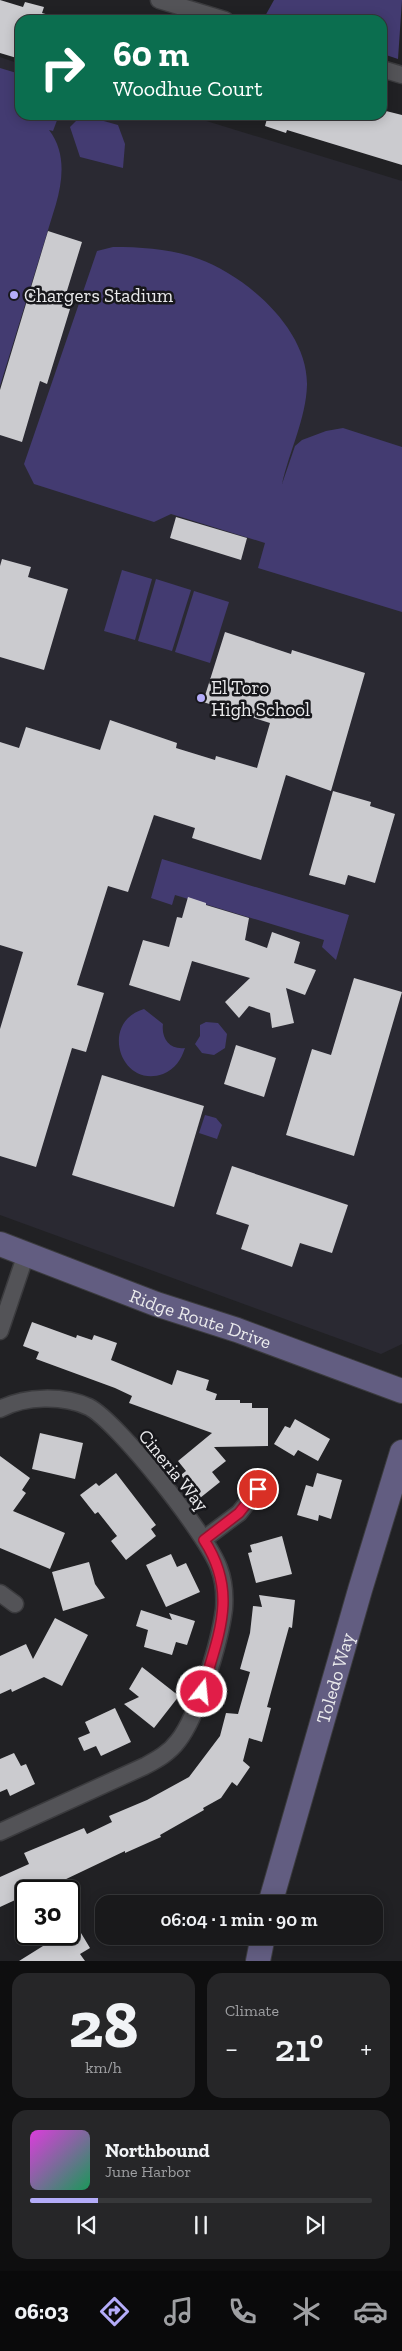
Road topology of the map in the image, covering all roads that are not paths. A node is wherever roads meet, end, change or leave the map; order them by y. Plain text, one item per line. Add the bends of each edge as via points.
1 (159, 0) edge
2 (208, 15) edge
3 (387, 70) edge
4 (402, 75) edge
5 (0, 1244) edge
6 (26, 1254) junction
7 (0, 1331) edge
8 (402, 1391) edge
9 (1, 1404) edge
10 (402, 1452) edge
11 (258, 1489) dead end
12 (204, 1540) junction
13 (0, 1594) edge
14 (15, 1604) dead end
15 (0, 1832) edge
16 (273, 1895) edge
17 (261, 1945) edge
18 (258, 1961) edge

1 - 2 street
3 - 4 street
5 - 6 main road, Ridge Route Drive
6 - 7 street
6 - 8 main road, Ridge Route Drive
9 - 12 street, Cineria Way via 45,1399 89,1408 115,1429 148,1466
10 - 16 main road, Toledo Way
11 - 12 street via 239,1513
12 - 15 street, Cineria Way via 220,1568 224,1608 202,1692 179,1740 167,1754 145,1766
13 - 14 street
17 - 18 main road

